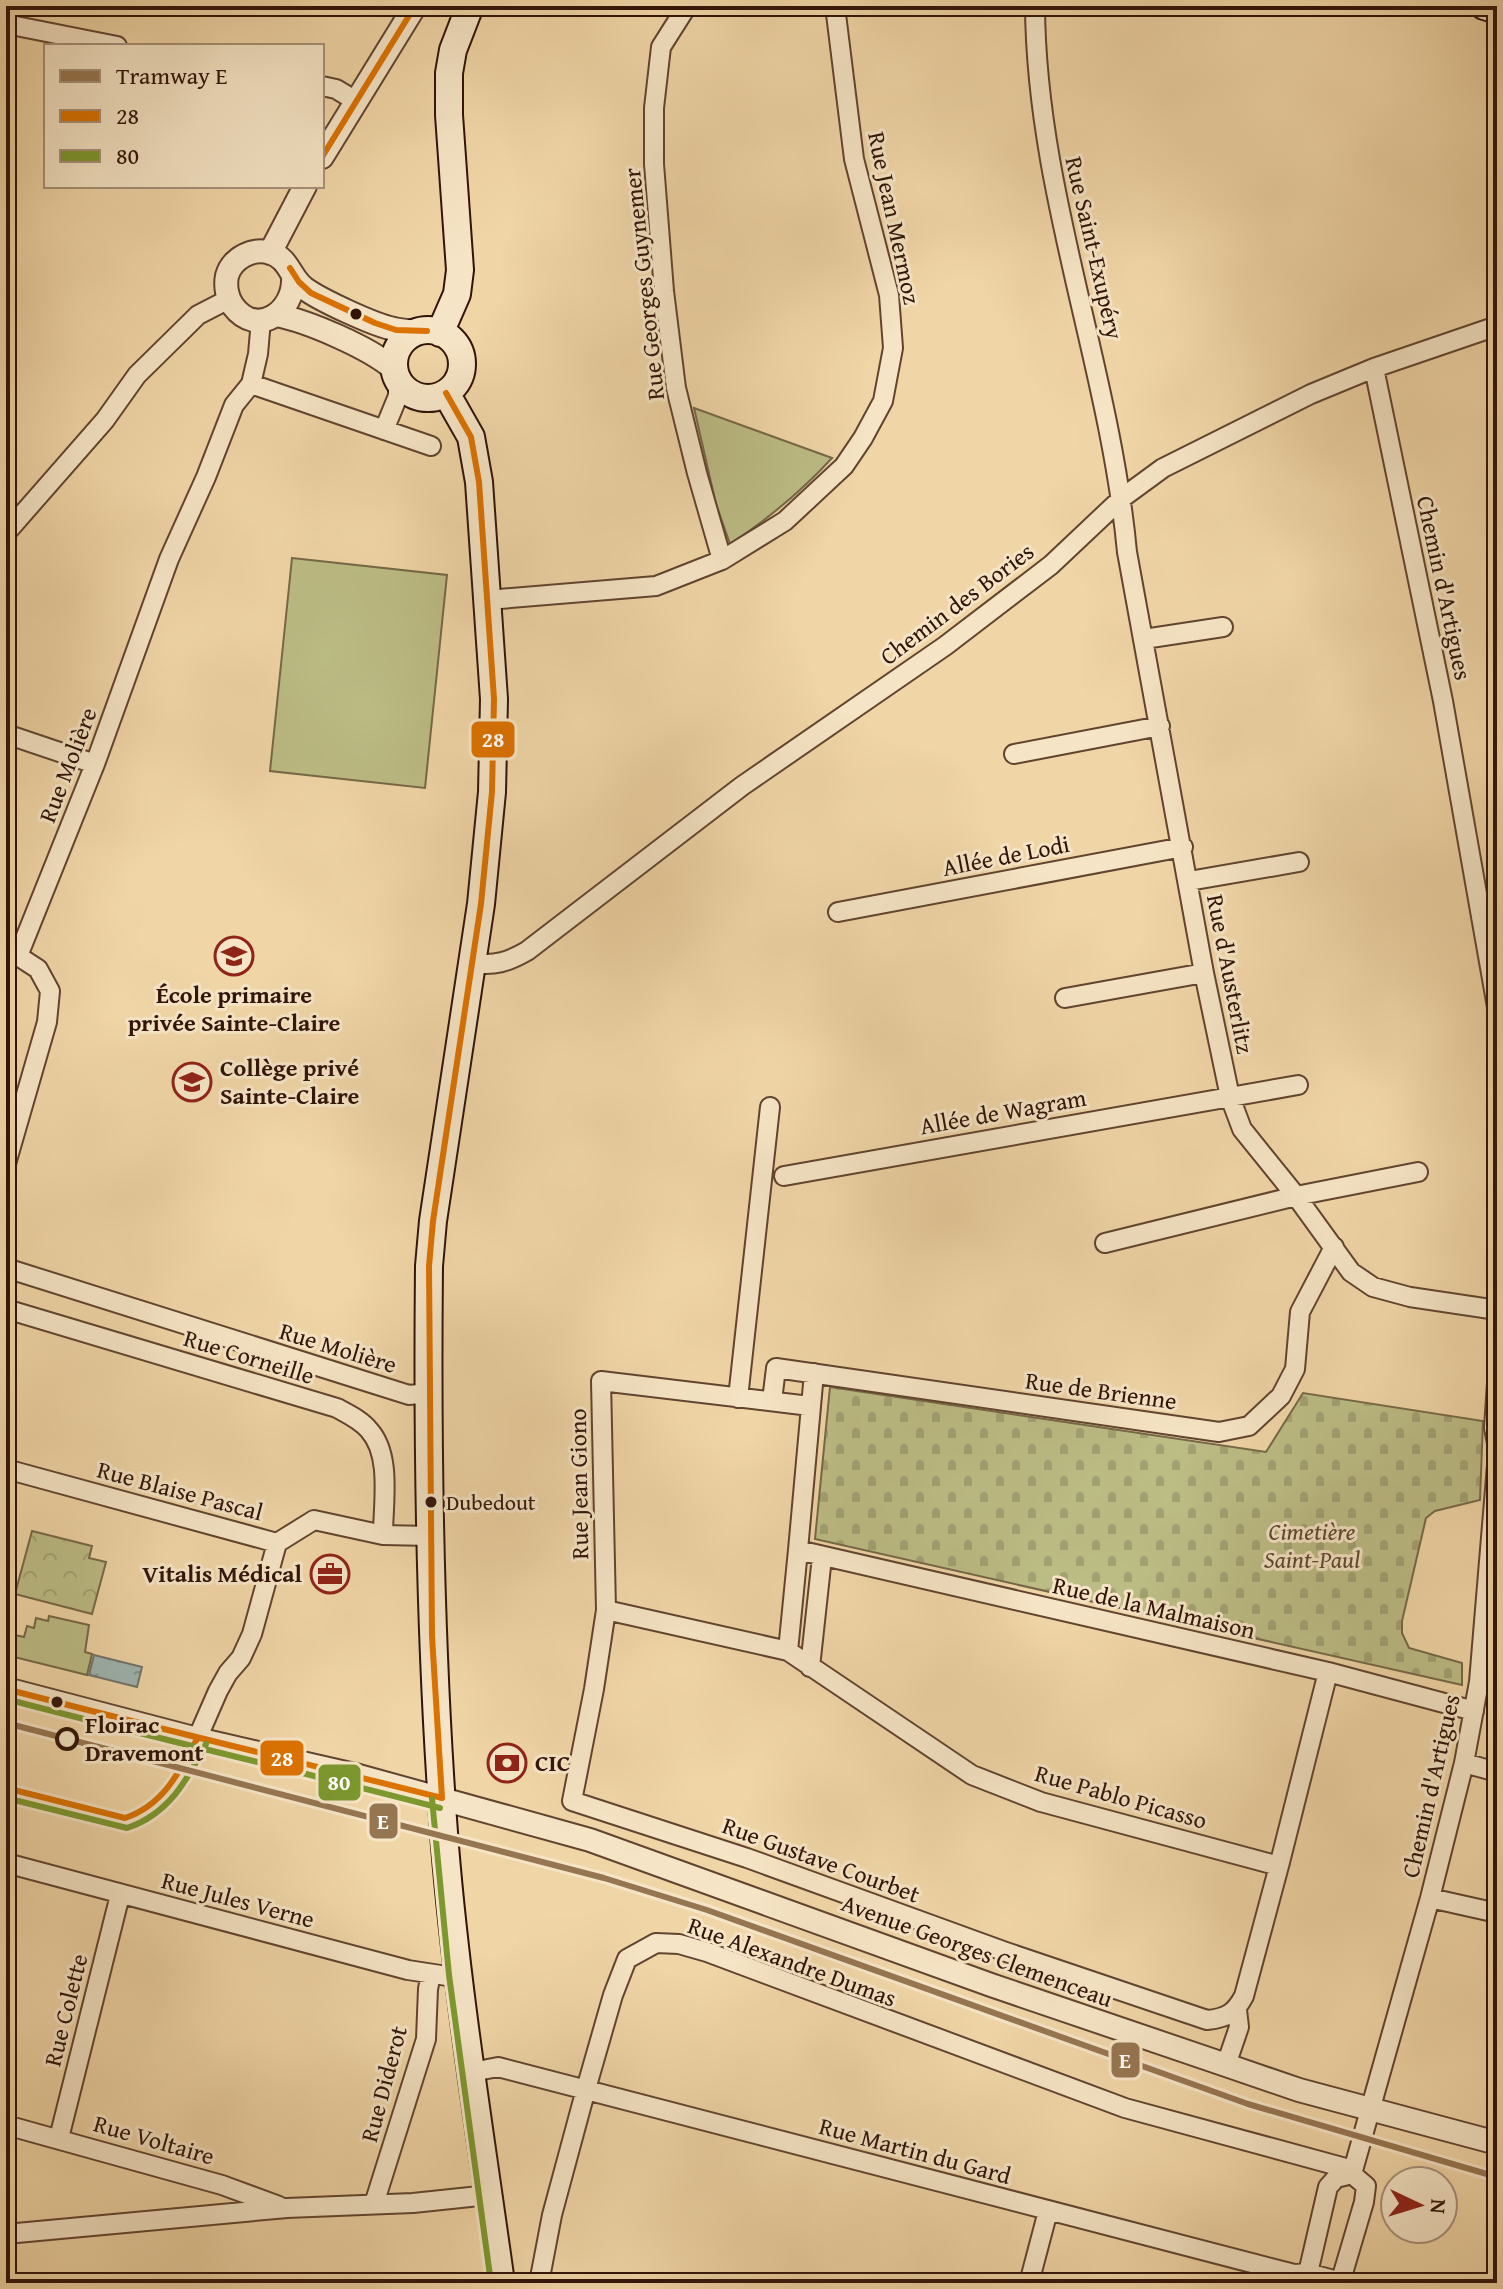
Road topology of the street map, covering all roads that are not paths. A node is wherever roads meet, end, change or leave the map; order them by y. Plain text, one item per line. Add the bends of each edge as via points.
1 (415, 6) edge
2 (470, 6) edge
3 (687, 6) edge
4 (835, 6) edge
5 (1035, 6) edge
6 (1484, 6) edge
7 (1497, 10) edge
8 (6, 24) edge
9 (107, 44) edge
10 (324, 86) edge
11 (356, 101) junction
12 (324, 154) edge
13 (304, 188) edge
14 (270, 253) junction
15 (293, 277) junction
16 (229, 299) junction
17 (269, 318) junction
18 (1497, 326) edge
19 (430, 332) junction
20 (1374, 368) junction
21 (396, 375) junction
22 (251, 384) junction
23 (446, 393) junction
24 (384, 430) junction
25 (431, 446) dead end
26 (1122, 498) junction
27 (6, 533) edge
28 (722, 560) junction
29 (487, 600) junction
30 (1223, 627) dead end
31 (1144, 639) junction
32 (1160, 726) junction
33 (6, 734) edge
34 (1014, 754) dead end
35 (95, 764) junction
36 (1183, 847) junction
37 (1299, 862) dead end
38 (1189, 881) junction
39 (838, 912) dead end
40 (12, 954) edge
41 (473, 963) junction
42 (1204, 973) junction
43 (1065, 998) dead end
44 (1497, 1007) edge
45 (1298, 1085) dead end
46 (1230, 1097) junction
47 (770, 1107) dead end
48 (6, 1164) edge
49 (1418, 1172) dead end
50 (784, 1176) dead end
51 (1296, 1196) junction
52 (1105, 1243) dead end
53 (1334, 1247) junction
54 (6, 1268) edge
55 (6, 1309) edge
56 (1497, 1310) edge
57 (814, 1373) junction
58 (1497, 1383) edge
59 (429, 1393) junction
60 (738, 1398) junction
61 (772, 1401) junction
62 (810, 1406) junction
63 (1497, 1443) edge
64 (1497, 1465) edge
65 (6, 1469) edge
66 (383, 1535) junction
67 (431, 1536) junction
68 (277, 1543) junction
69 (798, 1550) junction
70 (822, 1557) junction
71 (606, 1610) junction
72 (788, 1651) junction
73 (810, 1667) junction
74 (1328, 1672) junction
75 (1488, 1682) edge
76 (6, 1689) edge
77 (1474, 1711) junction
78 (197, 1739) junction
79 (1464, 1763) junction
80 (1497, 1772) edge
81 (442, 1798) junction
82 (6, 1863) edge
83 (1279, 1866) junction
84 (120, 1895) junction
85 (1430, 1898) junction
86 (1497, 1913) edge
87 (431, 1974) junction
88 (459, 1974) junction
89 (1237, 2010) junction
90 (1226, 2065) junction
91 (472, 2072) junction
92 (586, 2089) junction
93 (1370, 2110) junction
94 (6, 2125) edge
95 (59, 2138) junction
96 (1497, 2143) edge
97 (1353, 2172) junction
98 (489, 2195) junction
99 (374, 2204) junction
100 (287, 2208) junction
101 (1048, 2211) junction
102 (6, 2234) edge
103 (1308, 2273) junction
104 (1343, 2281) edge
105 (501, 2283) edge
106 (539, 2283) edge
107 (1029, 2283) edge

1 - 11 street
2 - 19 main road via 449,73 460,270 457,294
3 - 28 street, Rue Georges Guynemer via 661,47 654,164 676,388
4 - 28 street, Rue Jean Mermoz via 854,159 889,295 890,376 883,401 844,466 785,521
5 - 26 street, Rue Saint-Exupéry via 1047,149
6 - 7 main road
8 - 9 street
10 - 11 street
11 - 12 street
13 - 14 street
14 - 15 street via 289,266
14 - 16 street via 249,253 232,267 227,277
15 - 17 street via 291,299
15 - 19 street via 319,297 382,325
16 - 17 street via 240,313
16 - 27 street via 198,315 137,375 105,420
17 - 21 street via 291,318 369,352
17 - 22 street, Rue Molière
18 - 20 street, Chemin des Bories
19 - 21 main road via 402,342 394,360
19 - 23 main road via 457,346 462,367
20 - 26 street, Chemin des Bories via 1163,468
20 - 44 street, Chemin d'Artigues via 1443,701
21 - 23 main road via 414,395
21 - 24 street via 398,396
22 - 24 street
22 - 35 street, Rue Molière via 234,405 169,559
23 - 29 main road via 471,437
24 - 25 street
26 - 31 street, Rue d'Austerlitz
26 - 41 street, Chemin des Bories via 1051,565 742,786 527,951 510,961
28 - 29 street, Rue Jean Mermoz via 656,586
29 - 41 main road via 494,699 492,792
30 - 31 street
31 - 32 street, Rue d'Austerlitz
32 - 34 street
32 - 36 street, Rue d'Austerlitz
33 - 35 street
35 - 40 street, Rue Molière
36 - 38 street, Rue d'Austerlitz
36 - 39 street, Allée de Lodi
37 - 38 street
38 - 42 street, Rue d'Austerlitz
40 - 48 street, Rue Molière via 38,969 50,991 47,1022
41 - 59 main road via 433,1221
42 - 43 street
42 - 46 street, Rue d'Austerlitz
45 - 46 street, Allée de Wagram
46 - 50 street, Allée de Wagram
46 - 51 street, Rue d'Austerlitz via 1242,1129
47 - 60 street
49 - 51 street
51 - 52 street
51 - 53 street, Rue d'Austerlitz
53 - 56 street, Rue d'Austerlitz via 1351,1272 1373,1287
53 - 57 street, Rue de Brienne via 1300,1312 1295,1369 1281,1396 1249,1426 1219,1432
54 - 59 street, Rue Molière via 409,1395
55 - 66 street, Rue Corneille via 351,1416 371,1431 381,1455
57 - 61 street, Rue de Brienne via 776,1368
57 - 62 street
58 - 63 street
59 - 67 main road
60 - 61 street, Rue Jean Giono
60 - 71 street, Rue Jean Giono via 601,1381
61 - 62 street, Rue Jean Giono
62 - 69 street
64 - 75 street, Chemin d'Artigues
65 - 68 street, Rue Blaise Pascal
66 - 67 street, Rue Blaise Pascal
66 - 68 street, Rue Blaise Pascal via 314,1520
67 - 81 main road
68 - 78 street via 252,1634
69 - 70 street, Rue de la Malmaison
69 - 72 street
70 - 73 street
70 - 74 street, Rue de la Malmaison
71 - 72 street
71 - 89 street, Rue Gustave Courbet via 572,1801 1183,2013 1207,2020
72 - 73 street, Rue Pablo Picasso
73 - 83 street, Rue Pablo Picasso via 972,1775 1041,1802
74 - 77 street, Rue de la Malmaison
74 - 83 street
75 - 77 street, Chemin d'Artigues
76 - 78 street, Avenue Georges Clemenceau
77 - 79 street, Chemin d'Artigues
78 - 81 street, Avenue Georges Clemenceau
79 - 80 street
79 - 85 street, Chemin d'Artigues
81 - 88 main road
81 - 90 street, Avenue Georges Clemenceau via 590,1840
82 - 84 street, Rue Jules Verne
83 - 89 street
84 - 87 street, Rue Jules Verne
84 - 95 street, Rue Colette
85 - 86 street
85 - 93 street, Chemin d'Artigues
87 - 88 street, Rue Jules Verne
87 - 99 street, Rue Diderot via 426,2039
88 - 91 main road
89 - 90 street via 1239,2027
90 - 93 street, Avenue Georges Clemenceau
91 - 92 street, Rue Martin du Gard via 498,2067
91 - 98 main road
92 - 97 street, Rue Alexandre Dumas via 627,1959 656,1943 679,1944 1125,2108
92 - 101 street, Rue Martin du Gard
92 - 106 street, Rue Alexandre Dumas
93 - 96 street, Avenue Georges Clemenceau
93 - 97 street, Chemin d'Artigues
94 - 95 street, Rue Voltaire
95 - 100 street, Rue Voltaire
97 - 103 street via 1328,2187
97 - 104 street via 1366,2186
98 - 99 street, Rue Voltaire
98 - 105 main road
99 - 100 street, Rue Voltaire
100 - 102 street, Rue Voltaire
101 - 103 street, Rue Martin du Gard via 1294,2274
101 - 107 street
103 - 104 street, Rue Martin du Gard

